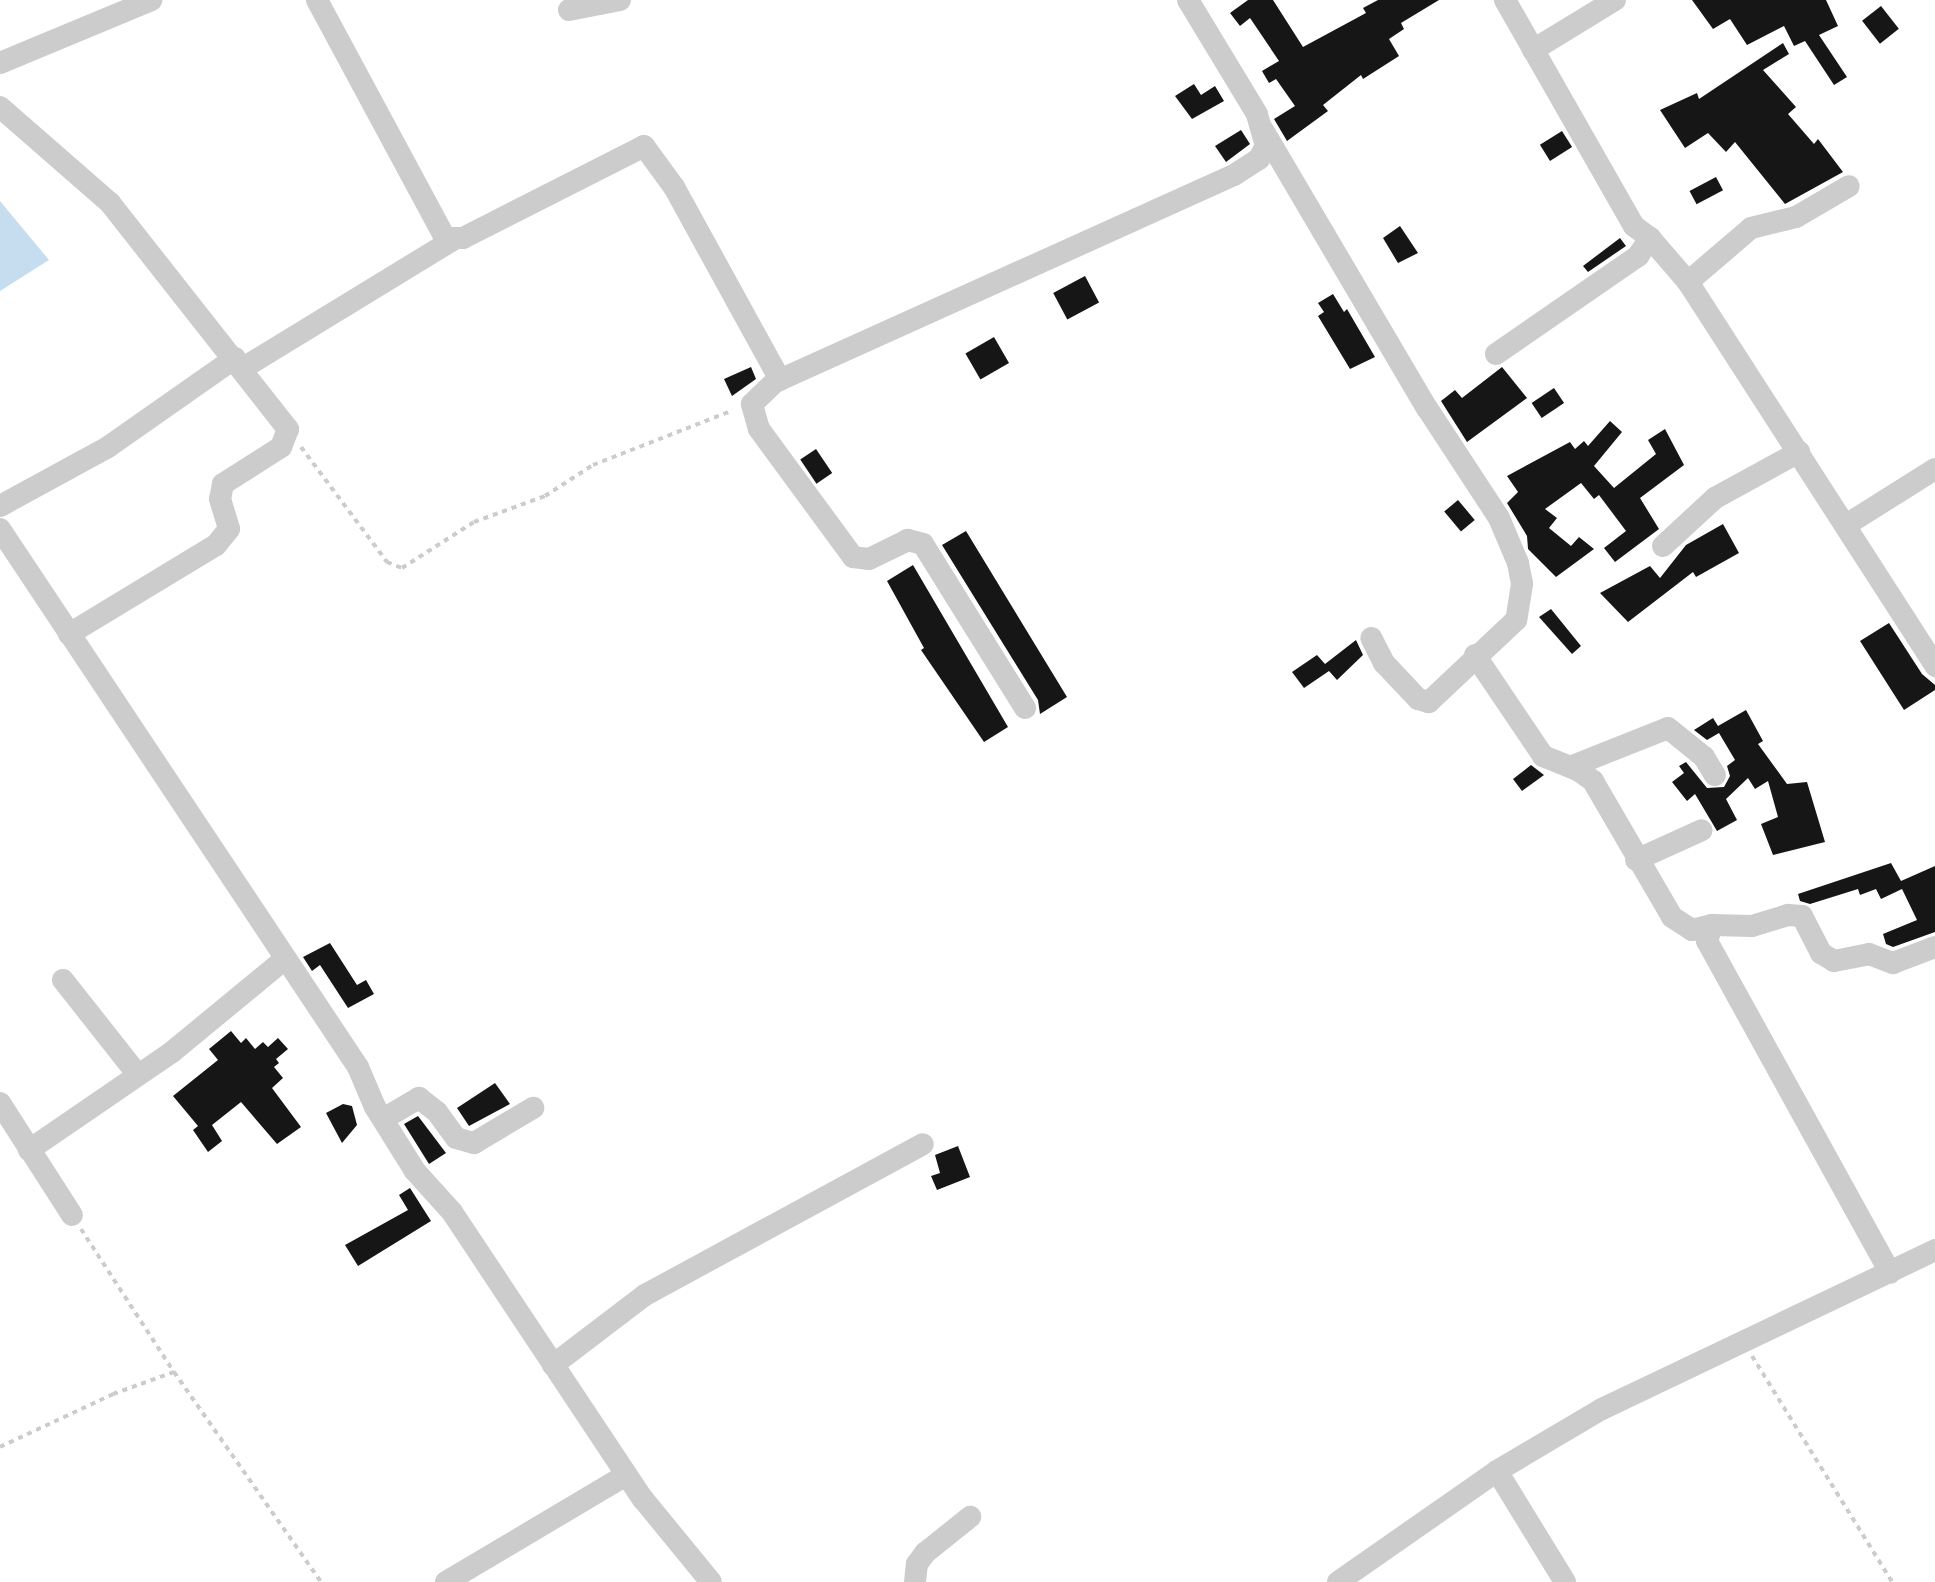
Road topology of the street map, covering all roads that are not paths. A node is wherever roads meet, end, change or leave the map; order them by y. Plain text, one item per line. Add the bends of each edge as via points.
1 (151, 0) edge
2 (317, 0) edge
3 (620, 0) edge
4 (1188, 0) edge
5 (1506, 0) edge
6 (1614, 0) edge
7 (570, 10) dead end
8 (1533, 50) junction
9 (0, 63) edge
10 (0, 107) edge
11 (1260, 127) junction
12 (1849, 186) dead end
13 (1650, 238) junction
14 (453, 240) junction
15 (1688, 282) junction
16 (1496, 354) dead end
17 (239, 363) junction
18 (780, 380) junction
19 (1799, 452) junction
20 (1935, 468) edge
21 (0, 506) edge
22 (1846, 525) junction
23 (0, 529) edge
24 (1663, 546) dead end
25 (69, 634) junction
26 (1370, 638) dead end
27 (1474, 655) junction
28 (1935, 666) edge
29 (1025, 708) dead end
30 (1570, 766) junction
31 (1715, 775) dead end
32 (1702, 830) dead end
33 (1636, 860) junction
34 (1712, 925) junction
35 (1935, 947) edge
36 (285, 959) junction
37 (63, 980) dead end
38 (138, 1075) junction
39 (0, 1104) edge
40 (533, 1108) dead end
41 (383, 1119) junction
42 (924, 1144) dead end
43 (29, 1150) junction
44 (72, 1215) road end
45 (1935, 1250) edge
46 (1890, 1273) junction
47 (552, 1365) junction
48 (626, 1474) junction
49 (1504, 1485) junction
50 (970, 1517) dead end
51 (446, 1582) edge
52 (712, 1582) edge
53 (915, 1582) edge
54 (1338, 1582) edge
55 (1565, 1582) edge

1 - 9 street
2 - 14 street via 438,230
3 - 7 street
4 - 11 street
5 - 8 street
6 - 8 street
8 - 13 street via 1634,226
10 - 17 street via 110,203
11 - 18 street via 1266,146 1234,176
11 - 27 street via 1510,538 1522,584 1518,614
12 - 15 street via 1796,217 1751,228
13 - 15 street
13 - 16 street via 1638,256
14 - 17 street
14 - 18 street via 644,146 674,187
15 - 19 street
17 - 21 street via 108,448
17 - 25 street via 288,430 281,447 223,484 229,529 216,544
18 - 29 street via 752,404 759,430 853,557 869,559 908,540 924,544
19 - 22 street
19 - 24 street via 1716,498
20 - 22 street
22 - 28 street
23 - 25 street
25 - 36 street
26 - 27 street via 1384,663 1426,703
27 - 30 street via 1543,756
30 - 31 street via 1668,728
30 - 33 street via 1593,782
32 - 33 street
33 - 34 street via 1677,922 1692,930
34 - 35 street via 1802,916 1821,953 1834,961 1869,954 1893,963
34 - 46 street via 1707,942
36 - 38 street
36 - 41 street via 358,1067
37 - 38 street
38 - 43 street
39 - 43 street
40 - 41 street via 474,1143 456,1138 419,1098
41 - 47 street
42 - 47 street via 645,1295
43 - 44 street
45 - 46 street
46 - 49 street via 1661,1378
47 - 48 street
48 - 51 street
48 - 52 street
49 - 54 street
49 - 55 street
50 - 53 street via 925,1553

